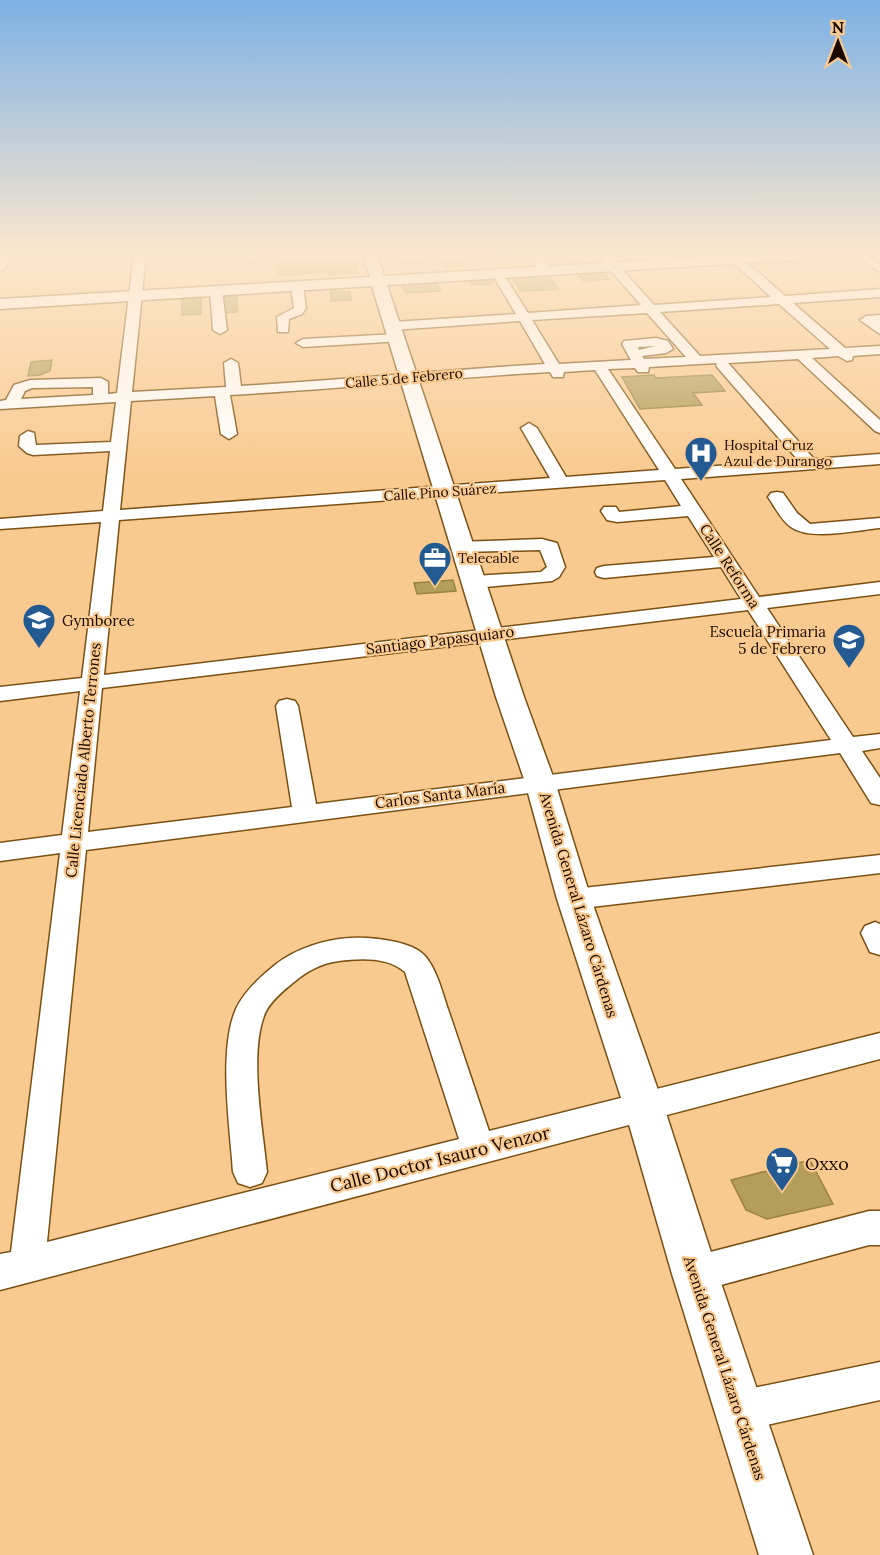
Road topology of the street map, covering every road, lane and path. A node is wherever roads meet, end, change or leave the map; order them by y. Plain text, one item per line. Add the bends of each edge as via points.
1 (131, 328) edge
2 (394, 328) edge
3 (436, 328) edge
4 (530, 328) edge
5 (669, 328) edge
6 (813, 328) edge
7 (395, 332) junction
8 (303, 343) dead end
9 (880, 350) edge
10 (844, 355) junction
11 (880, 355) edge
12 (805, 359) junction
13 (697, 361) junction
14 (638, 362) junction
15 (231, 363) dead end
16 (722, 364) junction
17 (600, 369) junction
18 (556, 371) junction
19 (411, 379) junction
20 (59, 383) junction
21 (228, 390) junction
22 (124, 397) junction
23 (100, 398) junction
24 (59, 401) junction
25 (6, 404) edge
26 (530, 428) dead end
27 (880, 428) edge
28 (229, 434) dead end
29 (28, 436) dead end
30 (118, 446) junction
31 (880, 459) edge
32 (810, 464) junction
33 (671, 475) junction
34 (561, 483) junction
35 (445, 491) junction
36 (777, 497) dead end
37 (694, 510) junction
38 (610, 511) dead end
39 (110, 515) junction
40 (880, 523) edge
41 (0, 524) edge
42 (463, 546) junction
43 (727, 561) junction
44 (604, 572) dead end
45 (474, 582) junction
46 (880, 588) edge
47 (754, 602) junction
48 (490, 634) junction
49 (91, 684) junction
50 (0, 694) edge
51 (287, 706) dead end
52 (880, 741) edge
53 (845, 745) junction
54 (540, 782) junction
55 (880, 797) edge
56 (305, 812) junction
57 (74, 842) junction
58 (0, 852) edge
59 (880, 864) edge
60 (574, 899) junction
61 (880, 1046) edge
62 (644, 1107) junction
63 (479, 1149) junction
64 (250, 1172) dead end
65 (880, 1228) edge
66 (14, 1269) edge
67 (694, 1275) junction
68 (880, 1381) edge
69 (739, 1411) junction
70 (786, 1555) edge

1 - 22 street, Calle Licenciado Alberto Terrones
2 - 7 main road, Avenida General Lázaro Cárdenas
3 - 7 street
4 - 18 street
5 - 13 street
6 - 10 street
7 - 8 street
7 - 19 main road, Avenida General Lázaro Cárdenas
9 - 10 street, Calle 5 de Febrero
10 - 11 street, Calle 5 de Febrero
10 - 12 street, Calle 5 de Febrero
10 - 13 street, Calle 5 de Febrero
12 - 16 street, Calle 5 de Febrero
12 - 27 street
13 - 14 street, Calle 5 de Febrero
14 - 16 street, Calle 5 de Febrero
14 - 17 street, Calle 5 de Febrero
15 - 21 street
16 - 32 street
17 - 18 street, Calle 5 de Febrero
17 - 33 street, Calle Reforma
18 - 19 street, Calle 5 de Febrero
19 - 21 street, Calle 5 de Febrero
19 - 35 main road, Avenida General Lázaro Cárdenas
20 - 23 street via 101,382
20 - 24 street
20 - 25 street via 23,386
21 - 22 street, Calle 5 de Febrero
21 - 28 street
22 - 23 street, Calle 5 de Febrero
22 - 30 street, Calle Licenciado Alberto Terrones
23 - 24 street, Calle 5 de Febrero
24 - 25 street, Calle 5 de Febrero
26 - 34 street
29 - 30 street via 27,446 33,450
30 - 39 street, Calle Licenciado Alberto Terrones
31 - 32 street, Calle Pino Suárez
32 - 33 street, Calle Pino Suárez
33 - 34 street, Calle Pino Suárez
33 - 37 street, Calle Reforma
34 - 35 street, Calle Pino Suárez
35 - 39 street, Calle Pino Suárez
35 - 42 main road, Avenida General Lázaro Cárdenas
36 - 40 street via 801,527
37 - 38 street via 617,517
37 - 43 street, Calle Reforma
39 - 41 street, Calle Pino Suárez
39 - 49 street, Calle Licenciado Alberto Terrones
42 - 45 main road, Avenida General Lázaro Cárdenas
42 - 45 street via 542,544 550,548 556,567 545,577
43 - 44 street
43 - 47 street, Calle Reforma
45 - 48 main road, Avenida General Lázaro Cárdenas
46 - 47 street, Santiago Papasquiaro
47 - 48 street, Santiago Papasquiaro
47 - 53 street, Calle Reforma
48 - 49 street, Santiago Papasquiaro
48 - 54 main road, Avenida General Lázaro Cárdenas
49 - 50 street, Santiago Papasquiaro
49 - 57 street, Calle Licenciado Alberto Terrones
51 - 56 street
52 - 53 street, Carlos Santa María
53 - 54 street, Carlos Santa María
53 - 55 street, Calle Reforma
54 - 56 street, Carlos Santa María
54 - 60 main road, Avenida General Lázaro Cárdenas
56 - 57 street, Carlos Santa María
57 - 58 street, Carlos Santa María
57 - 66 street, Calle Licenciado Alberto Terrones
59 - 60 street
60 - 62 main road, Avenida General Lázaro Cárdenas
61 - 62 street, Calle Doctor Isauro Venzor
62 - 63 street, Calle Doctor Isauro Venzor
62 - 67 main road, Avenida General Lázaro Cárdenas
63 - 64 street via 416,964 398,954 369,948 337,950 313,955 291,966 250,1010 243,1049
63 - 66 street, Calle Doctor Isauro Venzor
65 - 67 street
67 - 69 main road, Avenida General Lázaro Cárdenas
68 - 69 street
69 - 70 main road, Avenida General Lázaro Cárdenas

